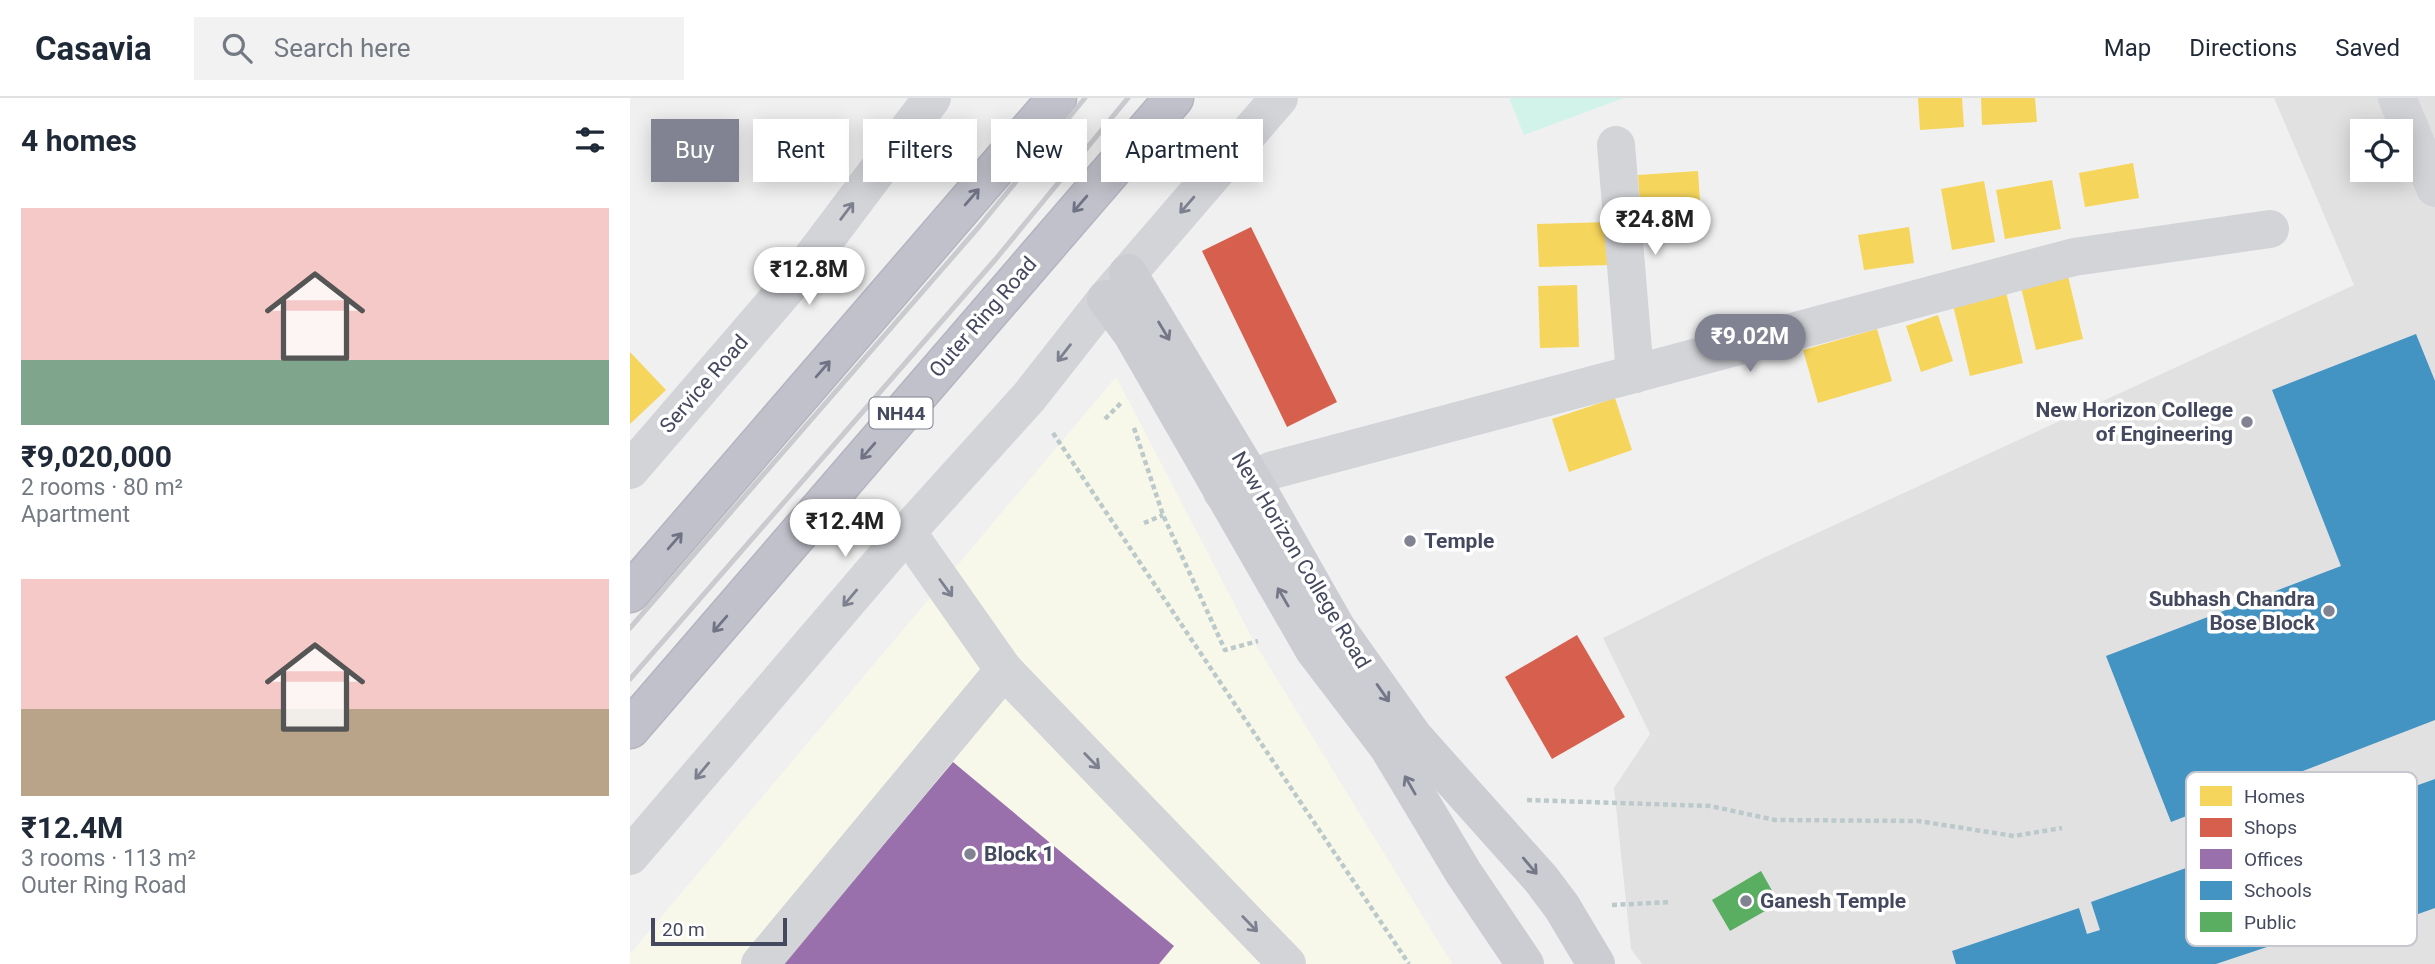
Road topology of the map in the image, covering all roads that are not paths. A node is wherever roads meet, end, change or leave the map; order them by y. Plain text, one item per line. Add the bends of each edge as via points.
1 (932, 98) edge
2 (1057, 98) edge
3 (1174, 98) edge
4 (1279, 98) edge
5 (2397, 98) edge
6 (1616, 145) dead end
7 (2435, 188) edge
8 (2270, 229) dead end
9 (1117, 286) junction
10 (1635, 374) junction
11 (630, 470) edge
12 (1237, 485) junction
13 (907, 532) junction
14 (630, 593) edge
15 (1004, 670) junction
16 (630, 729) edge
17 (630, 856) edge
18 (760, 964) edge
19 (1287, 964) edge
20 (1525, 964) edge
21 (1596, 964) edge

11 -> 1 street, Service Road via 805,267
14 -> 2 highway
3 -> 16 highway, Outer Ring Road / NH44
4 -> 9 street
5 - 7 street
6 - 10 street
8 - 10 street via 2074,257
9 - 12 main road, New Horizon College Road
9 -> 13 street via 1029,397
10 - 12 street via 1273,470
20 -> 12 main road, New Horizon College Road via 1388,747 1314,650
12 -> 21 main road, New Horizon College Road via 1414,737 1510,842 1562,907
13 -> 15 street
13 -> 17 street
15 - 18 street
15 -> 19 street

